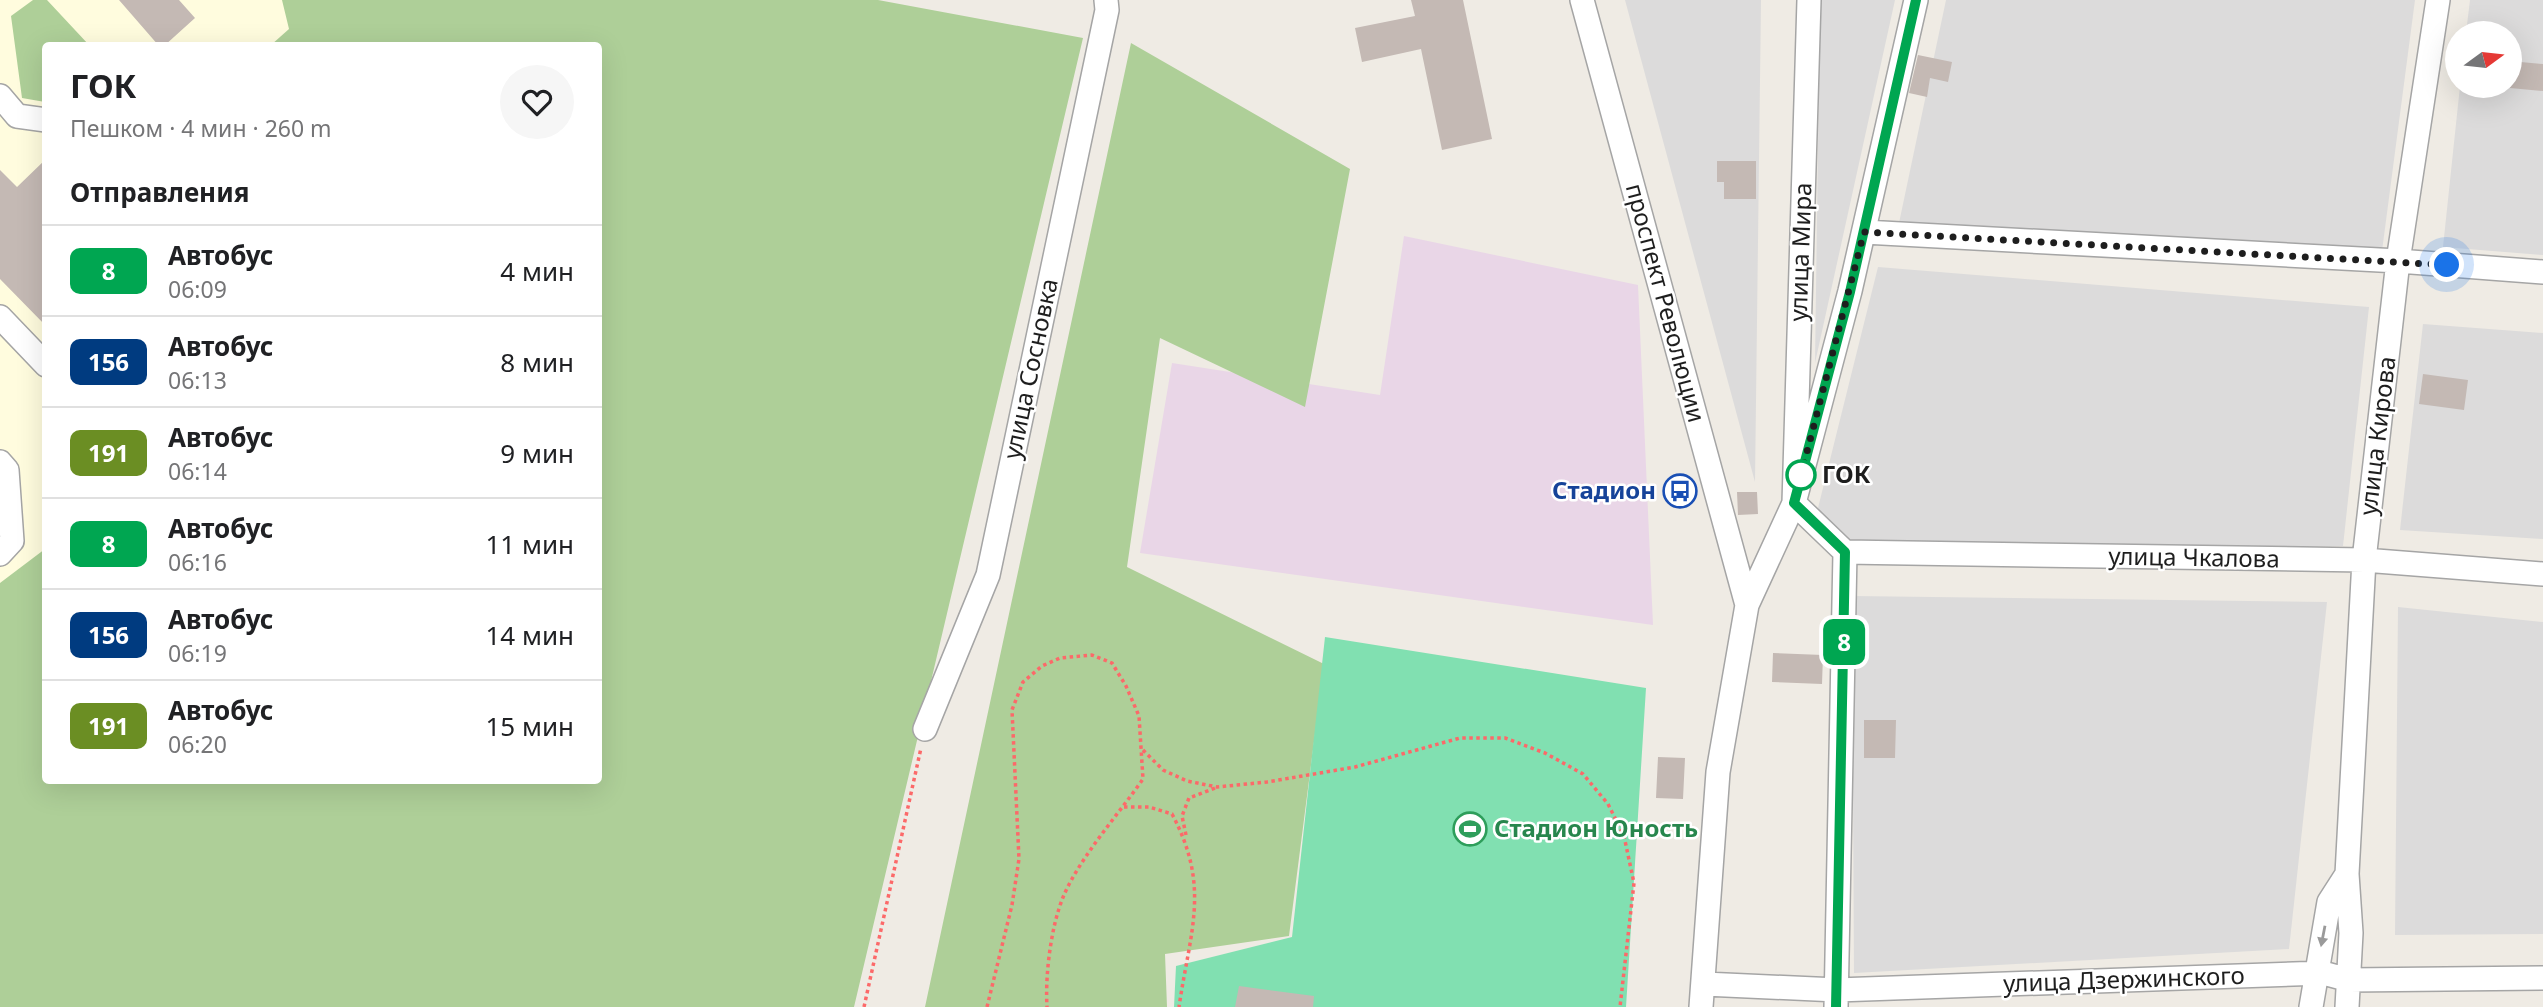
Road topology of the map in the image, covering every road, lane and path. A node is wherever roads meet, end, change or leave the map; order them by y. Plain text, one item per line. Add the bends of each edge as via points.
1 (1106, 0) edge
2 (1582, 0) edge
3 (1809, 0) edge
4 (1916, 0) edge
5 (2438, 0) edge
6 (0, 96) edge
7 (42, 119) edge
8 (1864, 232) junction
9 (2398, 261) junction
10 (2543, 272) edge
11 (0, 317) edge
12 (42, 361) edge
13 (0, 462) edge
14 (1794, 503) junction
15 (1845, 552) junction
16 (0, 554) edge
17 (2364, 560) junction
18 (2543, 574) edge
19 (1747, 605) junction
20 (925, 729) joint
21 (1142, 749) junction
22 (1217, 787) junction
23 (1124, 807) junction
24 (1186, 841) junction
25 (2347, 874) junction
26 (2316, 973) junction
27 (2543, 978) edge
28 (2349, 979) junction
29 (1703, 996) edge
30 (1837, 999) edge
31 (864, 1007) edge
32 (987, 1007) edge
33 (1047, 1007) edge
34 (1179, 1007) edge
35 (1620, 1007) edge
36 (2311, 1007) edge
37 (2347, 1007) edge

1 - 20 street, улица Сосновка via 988,575
2 - 19 street, проспект Революции
3 - 14 street, улица Мира
4 - 8 street
5 - 9 street, улица Кирова
6 - 7 street via 17,116
8 - 9 street
8 - 14 street
9 - 10 street
9 - 17 street, улица Кирова
11 - 12 street
13 - 16 street via 7,470 12,541
14 - 15 street
14 - 19 street
15 - 17 street, улица Чкалова
15 - 30 street
17 - 18 street, улица Чкалова
17 - 25 street, улица Кирова
19 - 29 street via 1718,772
20 - 31 path
21 - 22 path via 1163,770
21 - 23 path via 1143,779
21 - 32 path via 1139,716 1112,663 1092,655 1060,658 1023,682 1012,710 1019,859
22 - 24 path via 1189,799 1182,816
22 - 35 path via 1310,776 1460,738 1505,738 1545,753 1583,774 1608,804 1624,836 1634,883
23 - 24 path via 1149,807 1172,814
23 - 33 path via 1064,895 1052,939
24 - 34 path via 1195,885 1195,918
25 -> 26 street, улица Кирова via 2329,902
25 - 28 street, улица Кирова
26 - 28 street, улица Дзержинского
26 - 30 street, улица Дзержинского
26 - 36 street, улица Кирова
27 - 28 street, улица Дзержинского
28 - 37 street, улица Кирова
29 - 30 street, улица Дзержинского

